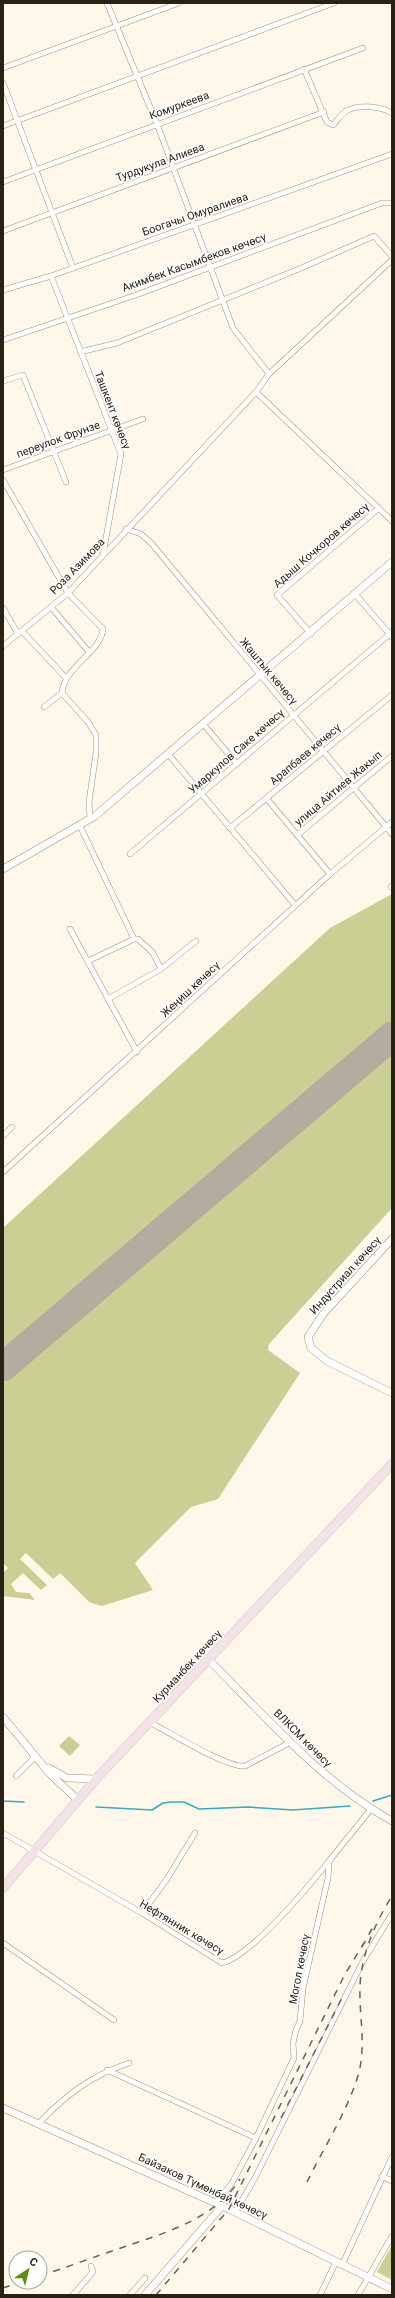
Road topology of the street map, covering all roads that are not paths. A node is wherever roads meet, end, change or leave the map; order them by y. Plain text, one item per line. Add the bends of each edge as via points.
1 (107, 3) edge
2 (179, 3) edge
3 (334, 3) edge
4 (115, 26) junction
5 (363, 48) dead end
6 (3, 68) edge
7 (304, 70) junction
8 (137, 77) junction
9 (3, 83) edge
10 (324, 112) junction
11 (392, 113) edge
12 (17, 121) junction
13 (157, 124) junction
14 (3, 126) edge
15 (392, 154) edge
16 (174, 168) junction
17 (35, 170) junction
18 (3, 182) edge
19 (392, 203) edge
20 (52, 213) junction
21 (194, 224) junction
22 (3, 231) edge
23 (392, 256) edge
24 (392, 260) edge
25 (210, 266) junction
26 (73, 268) junction
27 (51, 276) junction
28 (3, 290) edge
29 (222, 301) junction
30 (68, 318) junction
31 (3, 340) edge
32 (80, 352) junction
33 (269, 374) junction
34 (3, 381) edge
35 (256, 392) junction
36 (143, 419) dead end
37 (110, 430) junction
38 (54, 451) junction
39 (3, 470) edge
40 (3, 480) edge
41 (66, 482) dead end
42 (379, 508) junction
43 (392, 521) edge
44 (126, 529) junction
45 (102, 555) junction
46 (392, 562) edge
47 (68, 593) junction
48 (355, 594) junction
49 (51, 607) junction
50 (3, 608) edge
51 (20, 632) junction
52 (310, 634) junction
53 (391, 634) edge
54 (3, 646) edge
55 (89, 652) junction
56 (260, 677) junction
57 (66, 678) junction
58 (62, 692) junction
59 (392, 695) edge
60 (44, 707) dead end
61 (293, 716) junction
62 (204, 725) junction
63 (324, 752) junction
64 (169, 755) junction
65 (392, 756) edge
66 (237, 764) junction
67 (354, 788) junction
68 (202, 794) junction
69 (267, 800) junction
70 (90, 819) junction
71 (392, 822) edge
72 (80, 826) junction
73 (386, 827) junction
74 (230, 828) junction
75 (392, 834) edge
76 (296, 835) junction
77 (130, 854) dead end
78 (4, 868) edge
79 (330, 874) junction
80 (296, 905) junction
81 (70, 929) dead end
82 (134, 939) junction
83 (196, 941) dead end
84 (88, 962) junction
85 (161, 969) junction
86 (108, 999) junction
87 (137, 1052) junction
88 (12, 1127) dead end
89 (3, 1136) edge
90 (3, 1172) edge
91 (392, 1239) edge
92 (392, 1393) edge
93 (392, 1464) edge
94 (208, 1659) junction
95 (3, 1717) edge
96 (149, 1722) junction
97 (291, 1742) junction
98 (36, 1756) junction
99 (42, 1764) junction
100 (16, 1776) dead end
101 (96, 1779) junction
102 (78, 1800) junction
103 (370, 1809) junction
104 (392, 1821) edge
105 (3, 1833) edge
106 (195, 1833) dead end
107 (36, 1851) junction
108 (329, 1861) junction
109 (3, 1888) edge
110 (142, 1913) junction
111 (392, 1914) edge
112 (3, 1943) edge
113 (114, 2020) dead end
114 (129, 2063) dead end
115 (107, 2070) junction
116 (3, 2108) edge
117 (38, 2124) junction
118 (256, 2138) junction
119 (392, 2157) edge
120 (382, 2176) junction
121 (392, 2181) edge
122 (219, 2204) junction
123 (235, 2212) junction
124 (392, 2236) edge
125 (339, 2264) junction
126 (90, 2266) dead end
127 (367, 2277) junction
128 (145, 2278) dead end
129 (392, 2290) edge
130 (73, 2295) edge
131 (130, 2295) edge
132 (145, 2295) edge
133 (320, 2295) edge
134 (358, 2295) edge

1 - 4 street
2 - 4 street
3 - 8 street
4 - 6 street
4 - 8 street
5 - 7 street, Комуркеева
7 - 10 street
7 - 13 street, Комуркеева
8 - 12 street
8 - 13 street
9 - 12 street
10 - 11 street via 332,125 345,111 361,106 385,109
10 - 16 street, Турдукула Алиева
12 - 14 street
12 - 17 street
13 - 16 street
13 - 17 street, Комуркеева
15 - 21 street, Боогачы Омуралиева via 255,205
16 - 20 street, Турдукула Алиева
16 - 21 street
17 - 18 street, Комуркеева
17 - 20 street
19 - 25 street, Акимбек Касымбеков көчөсү via 382,204
20 - 22 street, Турдукула Алиева
20 - 26 street
21 - 25 street
21 - 26 street, Боогачы Омуралиева
23 - 29 street via 374,236
24 - 33 street, Роза Азимова
25 - 29 street
25 - 30 street, Акимбек Касымбеков көчөсү
26 - 27 street, Боогачы Омуралиева
27 - 28 street, Боогачы Омуралиева
27 - 30 street, Ташкент көчөсү
29 - 32 street via 117,343
29 - 33 street via 233,328
30 - 31 street, Акимбек Касымбеков көчөсү
30 - 32 street, Ташкент көчөсү
32 - 37 street, Ташкент көчөсү
33 - 35 street, Роза Азимова
34 - 38 street via 23,375
35 - 42 street
35 - 44 street, Роза Азимова
36 - 37 street, переулок Фрунзе
37 - 38 street, переулок Фрунзе
37 - 45 street, Ташкент көчөсү via 121,454
38 - 39 street, переулок Фрунзе
38 - 41 street
40 - 47 street
42 - 43 street
42 - 52 street, Адыш Кочкоров көчөсү via 277,595
44 - 45 street, Роза Азимова
44 - 56 street, Жаштык көчөсү via 141,534 152,544
45 - 47 street, Роза Азимова
46 - 48 main road
47 - 49 street, Роза Азимова
47 - 55 street via 103,629 103,635
48 - 52 main road
48 - 53 street
49 - 51 street, Роза Азимова
49 - 55 street
50 - 51 street
51 - 54 street, Роза Азимова
51 - 57 street
52 - 56 main road
53 - 61 street, Умаркулов Саке көчөсү
55 - 57 street
56 - 61 street, Жаштык көчөсү
56 - 62 main road
57 - 58 street
58 - 60 street
58 - 70 street via 96,735 89,802
59 - 63 street, Арапбаев көчөсү
61 - 63 street, Жаштык көчөсү
61 - 66 street, Умаркулов Саке көчөсү
62 - 64 main road
62 - 66 street
63 - 67 street, Жаштык көчөсү
63 - 69 street, Арапбаев көчөсү
64 - 68 street
64 - 70 main road
65 - 67 street, улица Айтиев Жакып
66 - 68 street, Умаркулов Саке көчөсү
67 - 73 street, Жаштык көчөсү
67 - 76 street, улица Айтиев Жакып
68 - 74 street
68 - 77 street, Умаркулов Саке көчөсү
69 - 74 street, Арапбаев көчөсү
69 - 76 street
70 - 72 main road
71 - 73 street, Жеңиш көчөсү
72 - 78 main road
72 - 82 street
73 - 75 street, Жаштык көчөсү
73 - 79 street, Жеңиш көчөсү
74 - 80 street
76 - 79 street
79 - 80 street, Жеңиш көчөсү
80 - 87 street, Жеңиш көчөсү
81 - 84 street
82 - 84 street
82 - 85 street via 138,939 153,953
83 - 85 street
84 - 86 street
85 - 86 street
86 - 87 street
87 - 90 street, Жеңиш көчөсү
88 - 89 street
91 - 92 main road, Индустриал көчөсү via 314,1326 308,1337 311,1348 327,1360
93 - 94 main road, Курманбек көчөсү
94 - 96 main road, Курманбек көчөсү
94 - 97 main road, ВЛКСМ көчөсү
95 - 98 main road
96 - 97 street via 240,1767
96 - 101 main road, Курманбек көчөсү
97 - 103 main road, ВЛКСМ көчөсү via 329,1780
98 - 99 main road
98 - 100 street
99 - 101 main road via 67,1778
99 - 102 main road
101 - 102 main road, Курманбек көчөсү
102 - 107 main road, Курманбек көчөсү
103 - 104 main road, ВЛКСМ көчөсү
103 - 108 street
105 - 107 street, Нефтянник көчөсү
106 - 110 street via 167,1879
107 - 109 main road, Курманбек көчөсү
107 - 110 street, Нефтянник көчөсү
108 - 110 street, Нефтянник көчөсү via 262,1934 227,1962 222,1963
108 - 118 street, Могол көчөсү via 328,1878 303,1988 294,2058
111 - 123 street via 363,1961 255,2178
112 - 113 street
114 - 115 street
115 - 117 street via 85,2082
115 - 118 street
116 - 117 main road, Байзаков Түмөнбай көчөсү
117 - 122 main road, Байзаков Түмөнбай көчөсү
118 - 122 street, Могол көчөсү
119 - 120 street
120 - 121 street
120 - 125 street
122 - 123 main road, Байзаков Түмөнбай көчөсү
122 - 132 main road
123 - 125 main road, Байзаков Түмөнбай көчөсү
124 - 127 street
125 - 127 main road, Байзаков Түмөнбай көчөсү
125 - 133 street
126 - 130 street via 93,2272
127 - 129 main road, Байзаков Түмөнбай көчөсү
127 - 134 street
128 - 131 street

